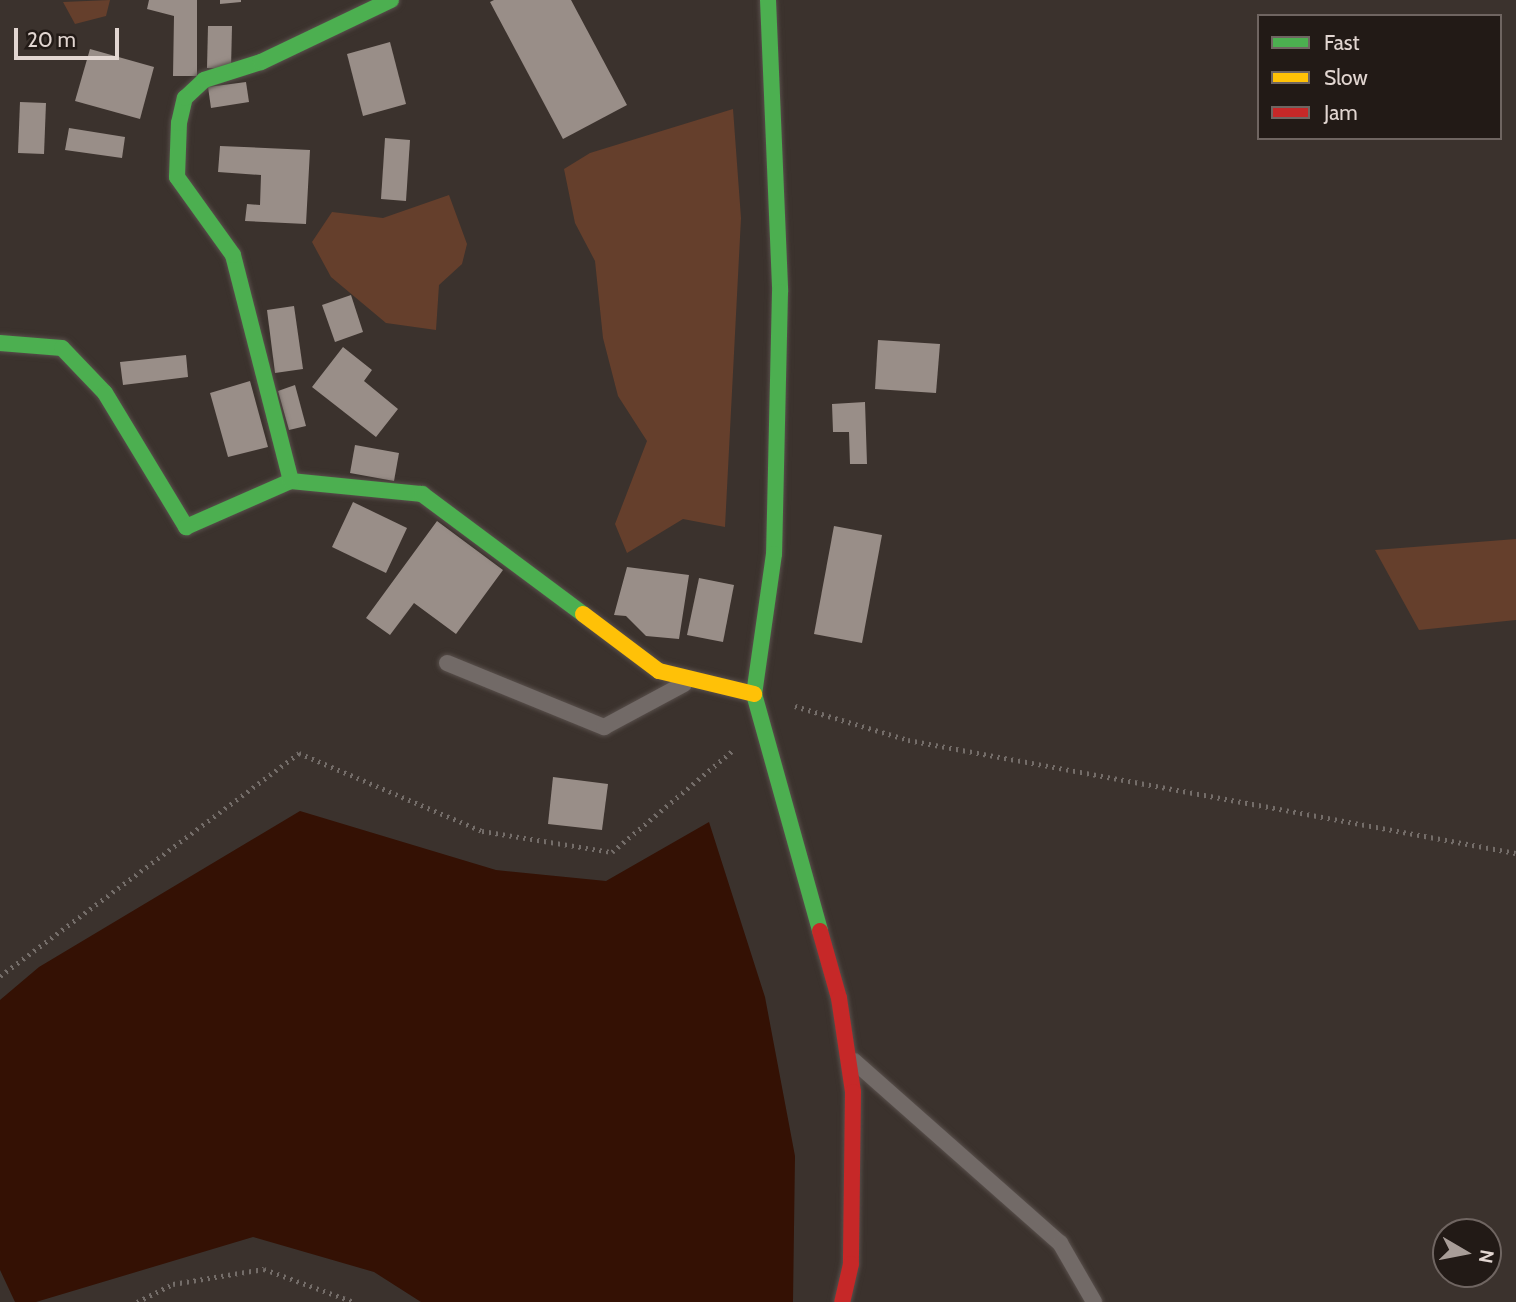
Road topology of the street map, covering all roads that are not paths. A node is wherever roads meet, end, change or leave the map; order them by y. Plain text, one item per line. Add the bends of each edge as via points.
1 (391, 0) edge
2 (768, 0) edge
3 (0, 343) edge
4 (291, 481) junction
5 (447, 663) dead end
6 (693, 679) junction
7 (754, 694) junction
8 (847, 1055) junction
9 (842, 1302) edge
10 (1094, 1302) edge

1 - 4 street via 261,62 204,80 185,98 179,123 177,177 233,255
2 - 7 street via 780,292 774,554
3 - 4 street via 62,348 105,393 186,527
4 - 6 street via 422,494 659,671
5 - 6 lane via 604,727
6 - 7 street
7 - 8 street via 839,998
8 - 9 street via 853,1092 851,1264
8 - 10 lane via 1060,1243

